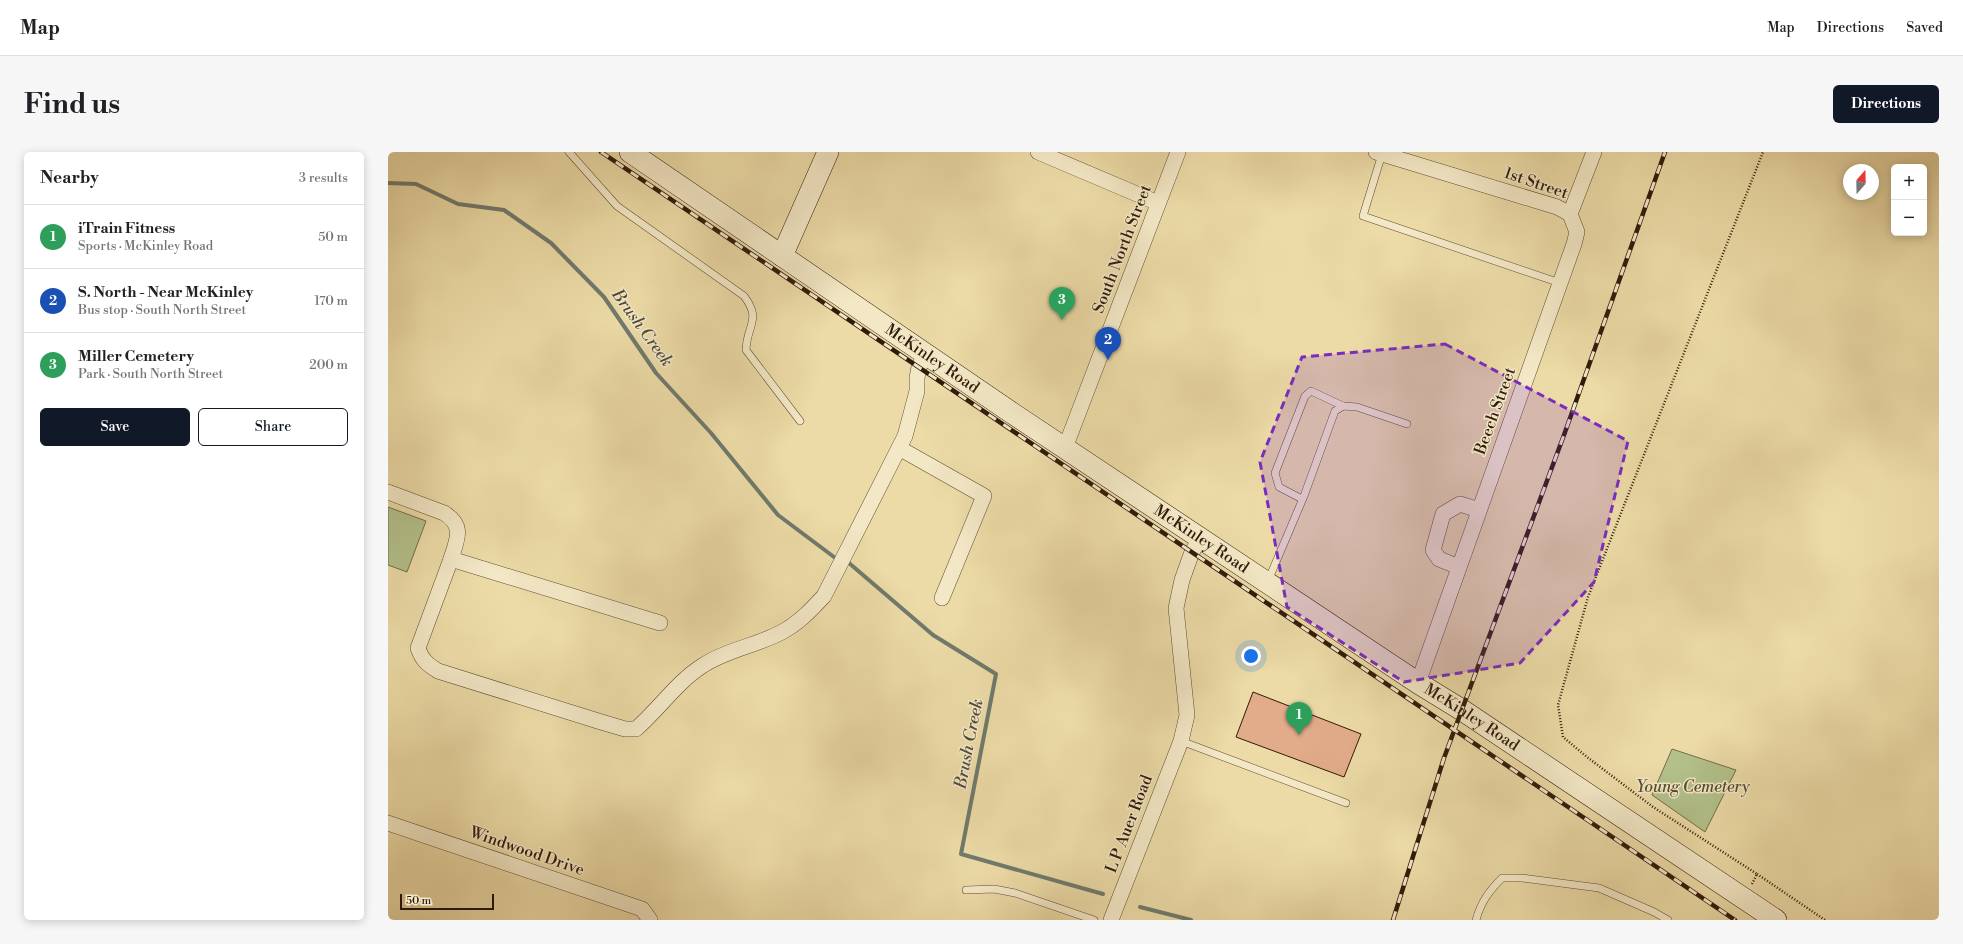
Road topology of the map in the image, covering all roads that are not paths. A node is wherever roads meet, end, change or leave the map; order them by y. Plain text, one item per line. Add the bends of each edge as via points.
1 (569, 152) edge
2 (630, 152) edge
3 (828, 152) edge
4 (1038, 152) edge
5 (1178, 152) edge
6 (1594, 152) edge
7 (1380, 153) edge
8 (1158, 203) junction
9 (1570, 214) junction
10 (782, 256) junction
11 (1560, 283) junction
12 (925, 354) junction
13 (1343, 406) junction
14 (800, 421) dead end
15 (1407, 424) dead end
16 (899, 448) junction
17 (1065, 448) junction
18 (388, 492) edge
19 (1302, 499) junction
20 (1479, 510) junction
21 (1200, 539) junction
22 (451, 559) junction
23 (1459, 567) junction
24 (1267, 583) junction
25 (942, 598) dead end
26 (660, 624) dead end
27 (1418, 682) junction
28 (1181, 741) junction
29 (1346, 803) dead end
30 (388, 823) edge
31 (966, 890) dead end
32 (650, 920) edge
33 (1094, 920) edge
34 (1111, 920) edge
35 (1476, 920) edge
36 (1668, 920) edge
37 (1776, 920) edge

1 - 14 lane via 617,206 744,296 752,307 753,321 746,337 746,350
2 - 10 street, McKinley Road
3 - 10 street
4 - 8 street
5 - 8 street, South North Street
6 - 9 street
7 - 9 street, 1st Street via 1557,207
7 - 11 lane via 1363,216
8 - 17 street, South North Street
9 - 11 street, Beech Street via 1577,232
10 - 12 street, McKinley Road
11 - 20 street, Beech Street
12 - 16 street via 919,367 918,391
12 - 17 street, McKinley Road
13 - 15 lane via 1357,407
13 - 19 lane via 1335,411
13 - 19 lane via 1311,391 1305,396 1274,473 1279,487
16 - 22 street via 824,596 805,617 780,633 717,657 701,666 636,729 625,729 598,721 438,671 427,664 418,648
16 - 25 street via 984,496
17 - 21 street, McKinley Road
18 - 22 street via 452,518 457,526 458,537
19 - 24 lane
20 - 23 street, Beech Street
20 - 23 street via 1460,504 1443,514 1433,550 1439,559
21 - 24 street, McKinley Road
21 - 28 street, L P Auer Road via 1192,552 1182,580 1176,608 1187,715
22 - 26 street
23 - 27 street, Beech Street
24 - 27 street, McKinley Road
27 - 37 street, McKinley Road
28 - 29 lane
28 - 34 street, L P Auer Road
30 - 32 street, Windwood Drive via 642,909
31 - 33 lane via 994,889 1015,893
35 - 36 lane via 1490,890 1502,878 1522,878 1599,888

